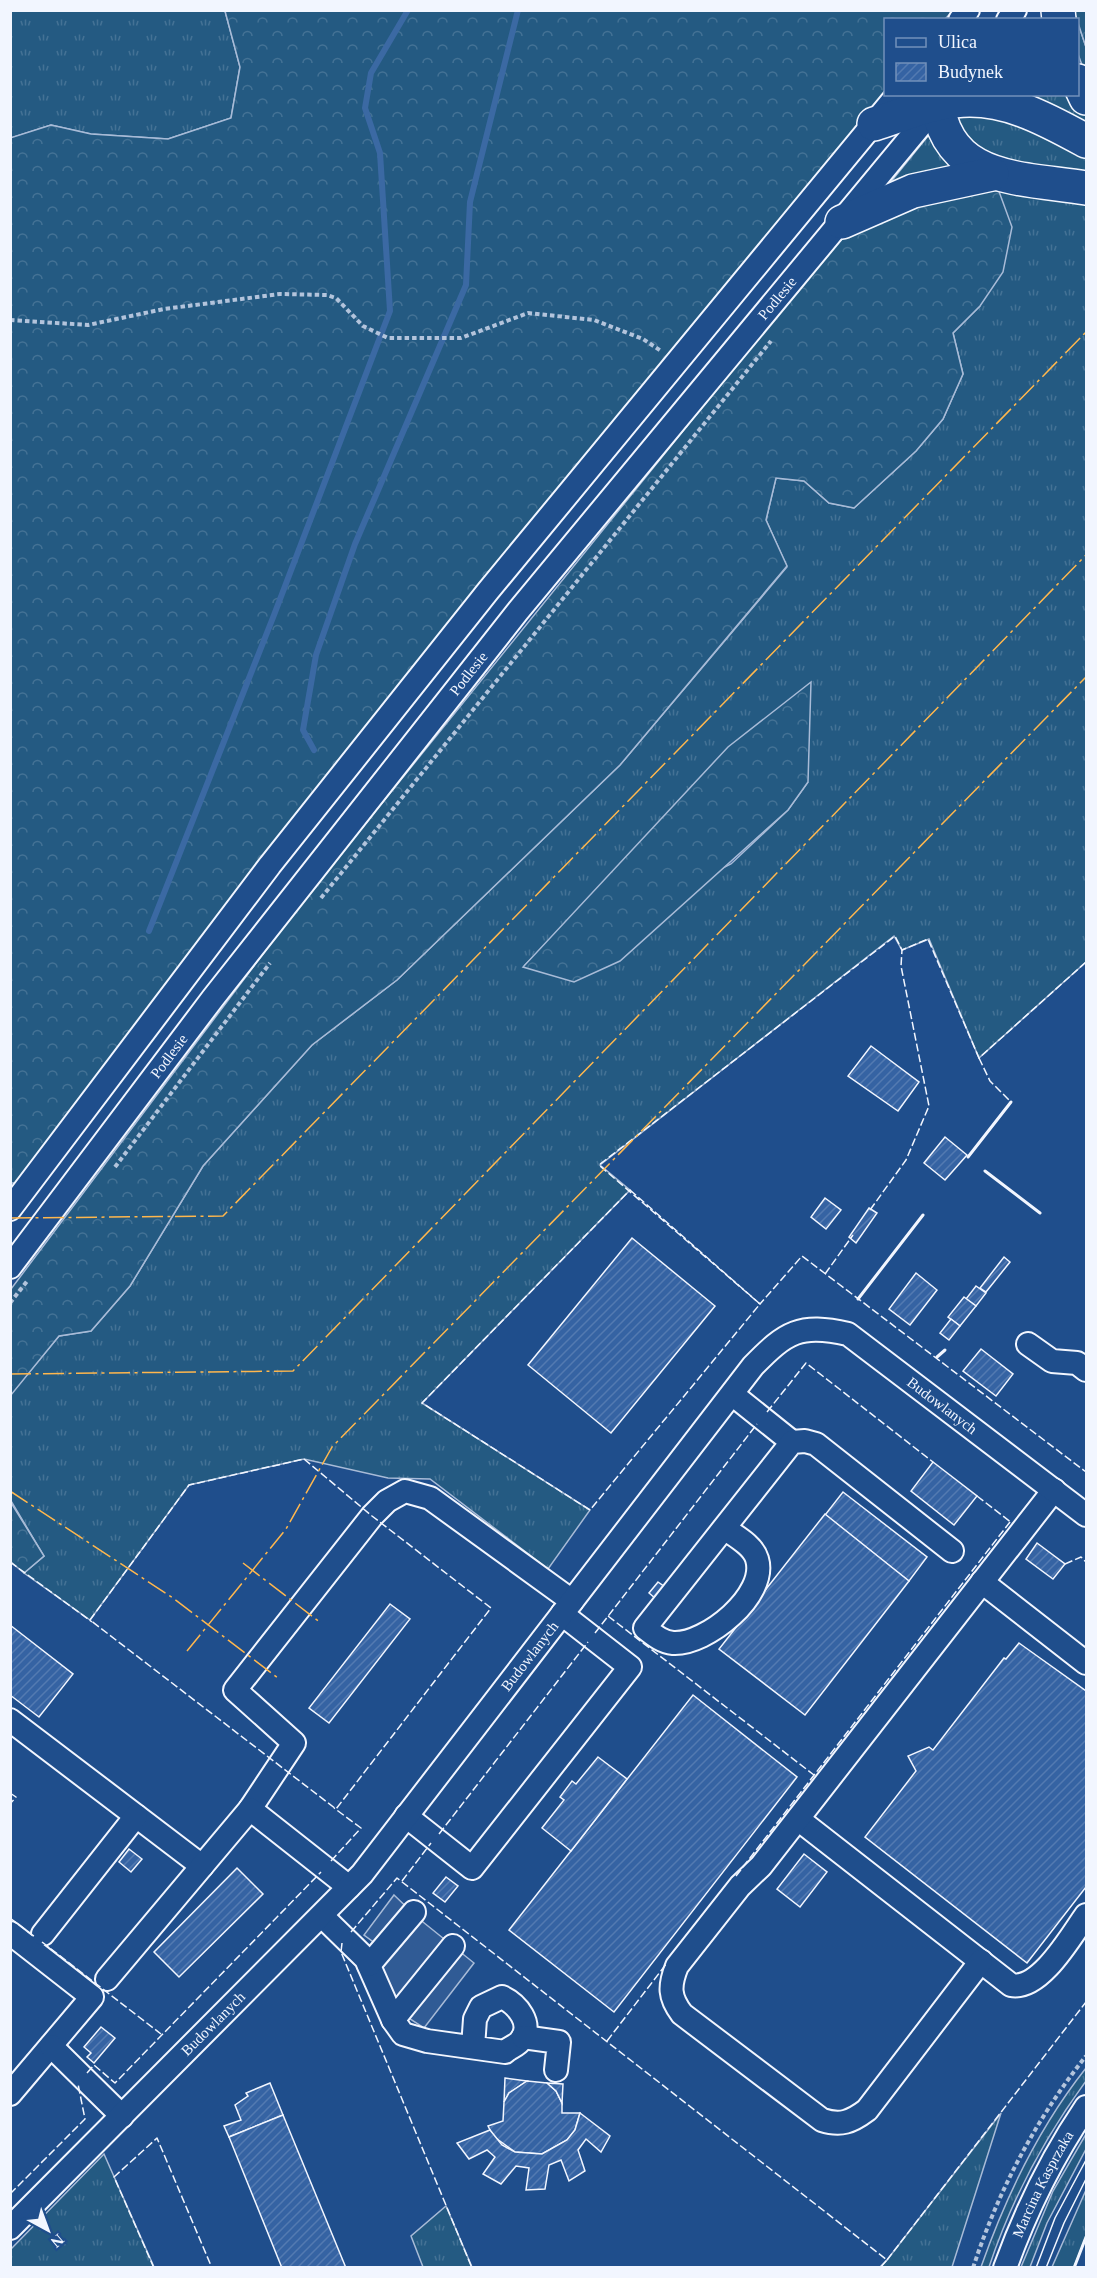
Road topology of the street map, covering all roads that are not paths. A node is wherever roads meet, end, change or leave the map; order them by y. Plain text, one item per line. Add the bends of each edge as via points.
1 (896, 96) edge
2 (940, 98) edge
3 (874, 124) junction
4 (1086, 141) edge
5 (992, 174) junction
6 (1086, 188) edge
7 (842, 222) junction
8 (10, 1209) edge
9 (10, 1267) edge
10 (1028, 1344) dead end
11 (1086, 1370) edge
12 (732, 1394) junction
13 (792, 1442) junction
14 (1054, 1490) junction
15 (1086, 1515) edge
16 (724, 1528) junction
17 (952, 1551) dead end
18 (982, 1582) junction
19 (567, 1607) junction
20 (1086, 1663) edge
21 (10, 1720) edge
22 (250, 1809) junction
23 (136, 1816) junction
24 (406, 1816) junction
25 (798, 1819) junction
26 (202, 1866) junction
27 (349, 1887) junction
28 (414, 1912) dead end
29 (1086, 1915) edge
30 (322, 1916) junction
31 (10, 1933) edge
32 (43, 1934) dead end
33 (453, 1946) dead end
34 (981, 1961) junction
35 (369, 1965) junction
36 (107, 1979) dead end
37 (393, 2020) junction
38 (523, 2037) junction
39 (51, 2046) junction
40 (473, 2047) junction
41 (556, 2070) dead end
42 (10, 2094) edge
43 (1086, 2106) edge
44 (122, 2116) junction
45 (10, 2228) edge
46 (1005, 2268) edge

1 - 3 street
2 - 3 highway
2 - 4 highway via 1015,107
2 - 5 highway via 939,123 959,151
2 - 7 street, Podlesie
3 - 8 street via 488,591 277,856
5 - 6 highway
5 - 7 highway via 913,190
7 - 9 street, Podlesie via 525,602 337,838
10 - 11 street via 1052,1361 1077,1364
12 - 13 street
12 - 14 street, Budowlanych via 778,1341 797,1330 823,1328 848,1334
12 - 19 street, Budowlanych
13 - 16 street
13 - 17 street via 805,1440 816,1444
14 - 15 street, Budowlanych
14 - 18 street
16 - 16 street via 757,1558 754,1584 724,1623 687,1641 661,1640 645,1628
18 - 20 street
18 - 25 street
19 - 22 street via 430,1498 405,1491 387,1502 235,1690 294,1743
19 - 24 street, Budowlanych
19 - 24 street via 630,1666 472,1868
21 - 23 street
22 - 26 street
22 - 27 street
23 - 26 street
23 - 32 street
24 - 27 street, Budowlanych
25 - 34 street
25 - 34 street via 677,1966 671,1982 671,2000 682,2014 822,2120 836,2124 852,2121 867,2110
26 - 36 street
27 - 30 street, Budowlanych
28 - 35 street
29 - 34 street via 1038,1978 1027,1984 1011,1985
30 - 35 street
30 - 44 street, Budowlanych
31 - 39 street via 92,1997
33 - 37 street
35 - 37 street
37 - 40 street via 404,2034
38 - 40 street via 505,2052
38 - 40 street via 526,2027 521,2013 513,2002 502,1997 481,2007
38 - 41 street via 559,2042
39 - 42 street
39 - 44 street
43 - 46 street, Marcina Kasprzaka via 1046,2173
44 - 45 street, Budowlanych

